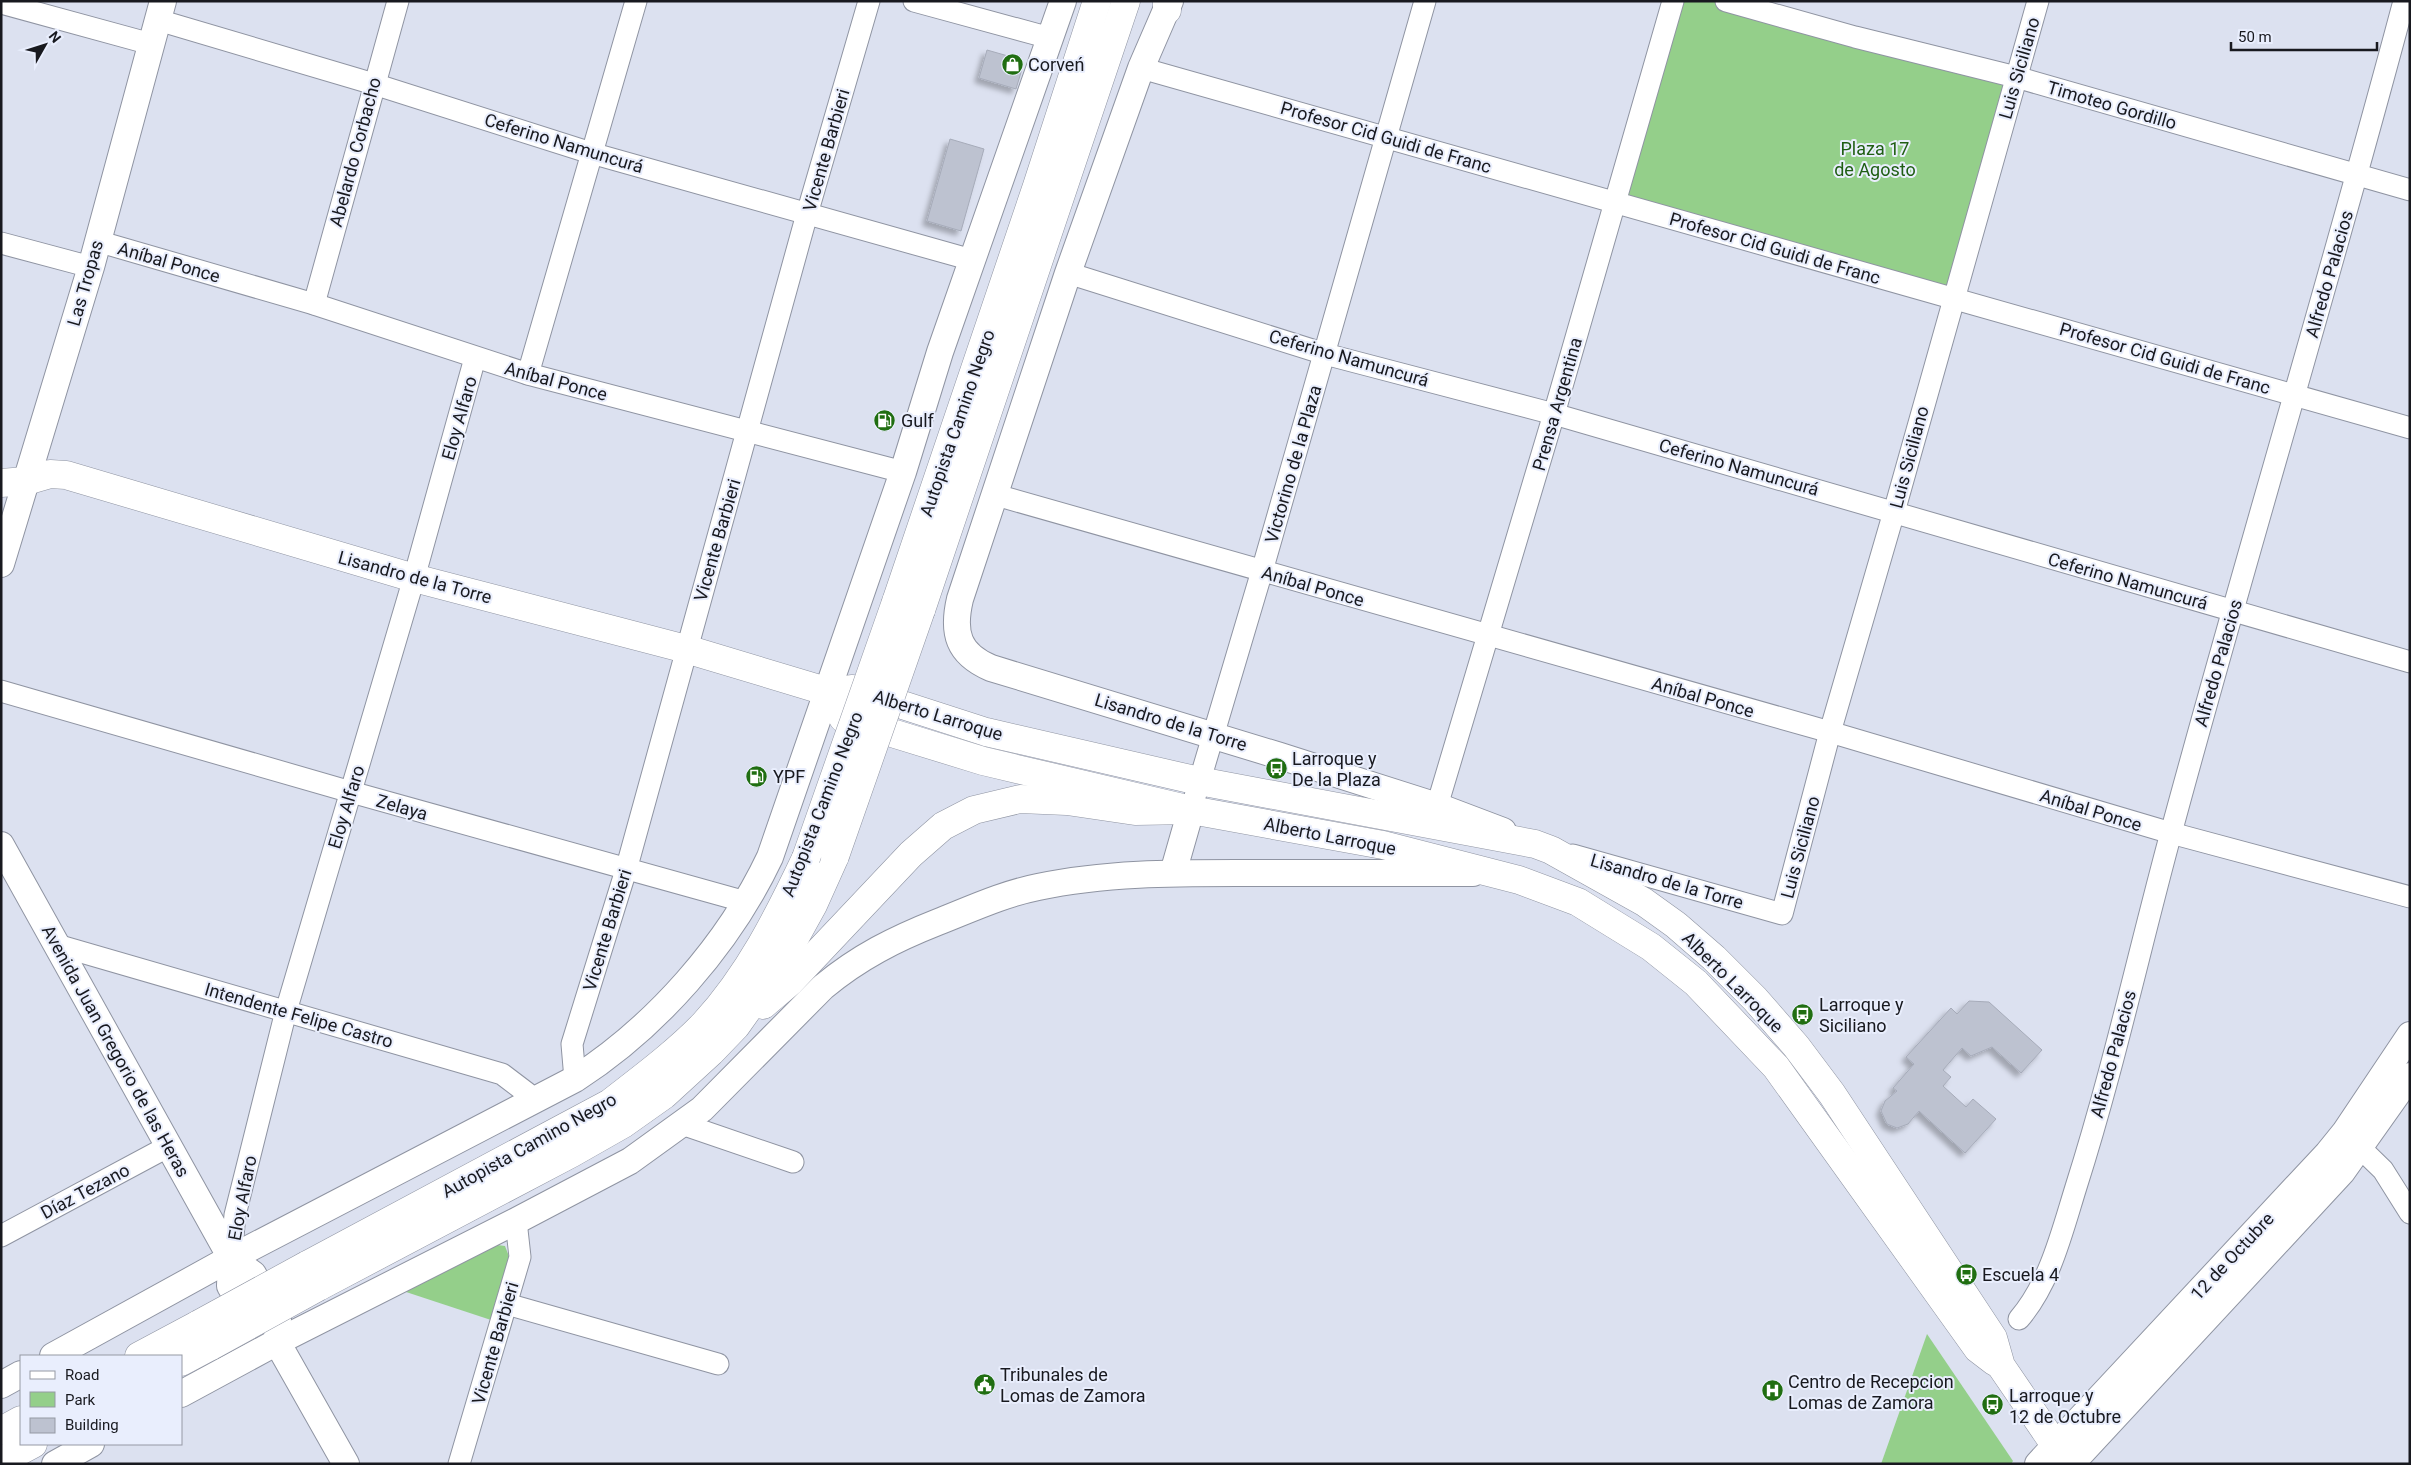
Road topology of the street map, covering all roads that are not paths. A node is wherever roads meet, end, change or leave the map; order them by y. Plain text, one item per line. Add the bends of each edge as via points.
1 (398, 1) edge
2 (636, 1) edge
3 (869, 1) edge
4 (914, 1) edge
5 (1063, 1) edge
6 (1097, 1) edge
7 (1126, 1) edge
8 (1425, 1) edge
9 (1673, 1) edge
10 (1726, 1) edge
11 (2038, 1) edge
12 (2404, 1) edge
13 (1, 3) edge
14 (1168, 4) edge
15 (157, 22) edge
16 (1050, 38) junction
17 (1141, 68) junction
18 (2016, 77) junction
19 (374, 84) junction
20 (1387, 138) junction
21 (591, 153) junction
22 (2358, 175) junction
23 (2410, 190) edge
24 (1616, 202) junction
25 (807, 214) junction
26 (98, 241) junction
27 (1, 243) edge
28 (972, 260) junction
29 (91, 267) junction
30 (1068, 274) junction
31 (1953, 298) junction
32 (314, 304) junction
33 (1325, 354) junction
34 (475, 358) junction
35 (528, 374) junction
36 (2294, 395) junction
37 (1554, 414) junction
38 (2410, 428) edge
39 (749, 431) junction
40 (903, 472) junction
41 (13, 482) edge
42 (996, 495) junction
43 (1894, 512) junction
44 (1, 564) edge
45 (1262, 571) junction
46 (414, 578) junction
47 (908, 606) junction
48 (2233, 611) junction
49 (1488, 636) junction
50 (686, 649) junction
51 (2410, 662) edge
52 (1, 691) edge
53 (828, 692) junction
54 (1830, 732) junction
55 (1214, 735) junction
56 (1199, 781) junction
57 (351, 792) junction
58 (1437, 806) junction
59 (1191, 810) junction
60 (2171, 834) junction
61 (1, 845) edge
62 (1543, 847) junction
63 (626, 870) junction
64 (1173, 873) junction
65 (1492, 874) junction
66 (2410, 897) edge
67 (746, 902) junction
68 (1782, 914) joint
69 (57, 945) junction
70 (286, 1011) junction
71 (736, 1026) junction
72 (2410, 1035) edge
73 (2410, 1076) edge
74 (575, 1079) junction
75 (532, 1101) junction
76 (682, 1124) junction
77 (2353, 1140) junction
78 (169, 1146) junction
79 (793, 1162) dead end
80 (2410, 1213) edge
81 (516, 1222) junction
82 (1, 1236) edge
83 (231, 1258) junction
84 (312, 1276) junction
85 (508, 1304) junction
86 (2019, 1319) dead end
87 (205, 1335) junction
88 (277, 1342) junction
89 (55, 1355) edge
90 (142, 1355) edge
91 (182, 1361) edge
92 (718, 1364) dead end
93 (2001, 1366) junction
94 (20, 1375) edge
95 (1, 1385) edge
96 (182, 1393) edge
97 (20, 1421) edge
98 (1, 1431) edge
99 (31, 1445) edge
100 (89, 1445) edge
101 (2058, 1459) edge
102 (1, 1461) edge
103 (55, 1464) edge
104 (346, 1464) edge
105 (459, 1464) edge

1 - 19 street, Abelardo Corbacho
2 - 21 street
3 - 25 street, Vicente Barbieri
4 - 16 street
5 - 16 street
6 - 47 main road, Autopista Camino Negro
7 - 47 main road, Autopista Camino Negro
8 - 20 street, Victorino de la Plaza
9 - 24 street, Prensa Argentina
10 - 18 street, Timoteo Gordillo
11 - 18 street, Luis Siciliano
12 - 22 street, Alfredo Palacios
13 - 15 street, Ceferino Namuncurá
14 - 17 street
15 - 19 street, Ceferino Namuncurá
15 - 26 street, Las Tropas
16 - 28 street
17 - 20 street, Profesor Cid Guidi de Franc
17 - 30 street
18 - 22 street, Timoteo Gordillo
18 - 31 street, Luis Siciliano
19 - 21 street, Ceferino Namuncurá
19 - 32 street, Abelardo Corbacho
20 - 24 street, Profesor Cid Guidi de Franc
20 - 33 street, Victorino de la Plaza
21 - 25 street, Ceferino Namuncurá
21 - 35 street
22 - 23 street, Timoteo Gordillo
22 - 36 street, Alfredo Palacios
24 - 31 street, Profesor Cid Guidi de Franc
24 - 37 street, Prensa Argentina
25 - 28 street, Ceferino Namuncurá
25 - 39 street, Vicente Barbieri
26 - 29 street, Las Tropas
26 - 32 street, Aníbal Ponce
27 - 29 street, Aníbal Ponce
28 - 40 street
29 - 41 street, Las Tropas
30 - 33 street, Ceferino Namuncurá
30 - 42 street
31 - 36 street, Profesor Cid Guidi de Franc
31 - 43 street, Luis Siciliano
32 - 34 street, Aníbal Ponce
33 - 37 street, Ceferino Namuncurá
33 - 45 street, Victorino de la Plaza
34 - 35 street, Aníbal Ponce
34 - 46 street, Eloy Alfaro
35 - 39 street, Aníbal Ponce
36 - 38 street, Profesor Cid Guidi de Franc
36 - 48 street, Alfredo Palacios
37 - 43 street, Ceferino Namuncurá
37 - 49 street, Prensa Argentina
39 - 40 street, Aníbal Ponce
39 - 50 street, Vicente Barbieri
40 - 53 street
41 - 44 street, Las Tropas
41 - 46 main road, Lisandro de la Torre via 50,474 66,476
42 - 45 street, Aníbal Ponce
42 - 55 street, Lisandro de la Torre via 956,616 963,649 972,659 991,668
43 - 48 street, Ceferino Namuncurá
43 - 54 street, Luis Siciliano
45 - 49 street, Aníbal Ponce
45 - 55 street, Victorino de la Plaza
46 - 50 main road, Lisandro de la Torre
46 - 57 street, Eloy Alfaro
47 - 71 main road, Autopista Camino Negro, bridge via 835,856 782,961
47 - 84 main road, Autopista Camino Negro, bridge via 806,858 777,920 747,969 704,1024 610,1103
48 - 51 street, Ceferino Namuncurá
48 - 60 street, Alfredo Palacios
49 - 54 street, Aníbal Ponce
49 - 58 street, Prensa Argentina
50 - 53 main road, Lisandro de la Torre
50 - 63 street, Vicente Barbieri
52 - 57 street, Zelaya
53 - 56 main road, Alberto Larroque via 853,689 986,732
53 - 59 main road, Alberto Larroque via 843,718 907,739 983,761
53 - 67 street via 770,857
54 - 60 street, Aníbal Ponce
54 - 68 street, Luis Siciliano
55 - 56 street, Victorino de la Plaza
55 - 58 street, Lisandro de la Torre
56 - 59 street, Victorino de la Plaza
56 - 62 main road, Alberto Larroque
57 - 63 street, Zelaya
57 - 70 street, Eloy Alfaro
58 - 62 street, Lisandro de la Torre
59 - 64 street
59 - 65 main road, Alberto Larroque via 1383,845
59 - 71 main road via 1135,811 1067,801 1020,799 974,810 943,826 911,854 791,981
60 - 66 street, Aníbal Ponce
60 - 86 street, Alfredo Palacios via 2090,1141 2058,1244 2032,1304
61 - 69 street, Avenida Juan Gregorio de las Heras
62 - 68 street, Lisandro de la Torre
62 - 93 main road, Alberto Larroque via 1588,868 1676,925 1714,958 1783,1032 1832,1094 1994,1338
63 - 67 street, Zelaya
63 - 74 street, Vicente Barbieri via 572,1044
64 - 65 street
64 - 76 street via 1088,879 1000,897 906,935 860,958 823,987 722,1090
65 - 93 main road, Alberto Larroque via 1519,880 1578,902 1651,947 1696,983 1776,1067 1978,1348
67 - 74 street via 724,935 663,1006 624,1045
69 - 70 street, Intendente Felipe Castro
69 - 78 street, Avenida Juan Gregorio de las Heras
70 - 75 street, Intendente Felipe Castro via 502,1074 527,1093
70 - 83 street, Eloy Alfaro via 235,1215
71 - 84 main road, Autopista Camino Negro via 664,1095 623,1124 572,1153
72 - 77 street, 12 de Octubre
73 - 77 street, 12 de Octubre
74 - 75 street
75 - 83 street
76 - 79 street
76 - 81 street via 630,1161
77 - 80 street via 2382,1170
77 - 101 street, 12 de Octubre via 2307,1176
78 - 82 street, Díaz Tezano
78 - 83 street, Avenida Juan Gregorio de las Heras
81 - 85 street, Vicente Barbieri via 520,1256
81 - 88 street
83 - 88 street, Avenida Juan Gregorio de las Heras via 252,1274 278,1318
83 - 89 street
84 - 87 main road, Autopista Camino Negro, bridge
85 - 92 street
85 - 105 street, Vicente Barbieri
87 - 90 main road, Autopista Camino Negro
87 - 91 main road, Autopista Camino Negro
88 - 96 street
88 - 104 street
93 - 101 main road, Alberto Larroque
94 - 95 street
97 - 98 main road
99 - 102 main road
100 - 103 street

